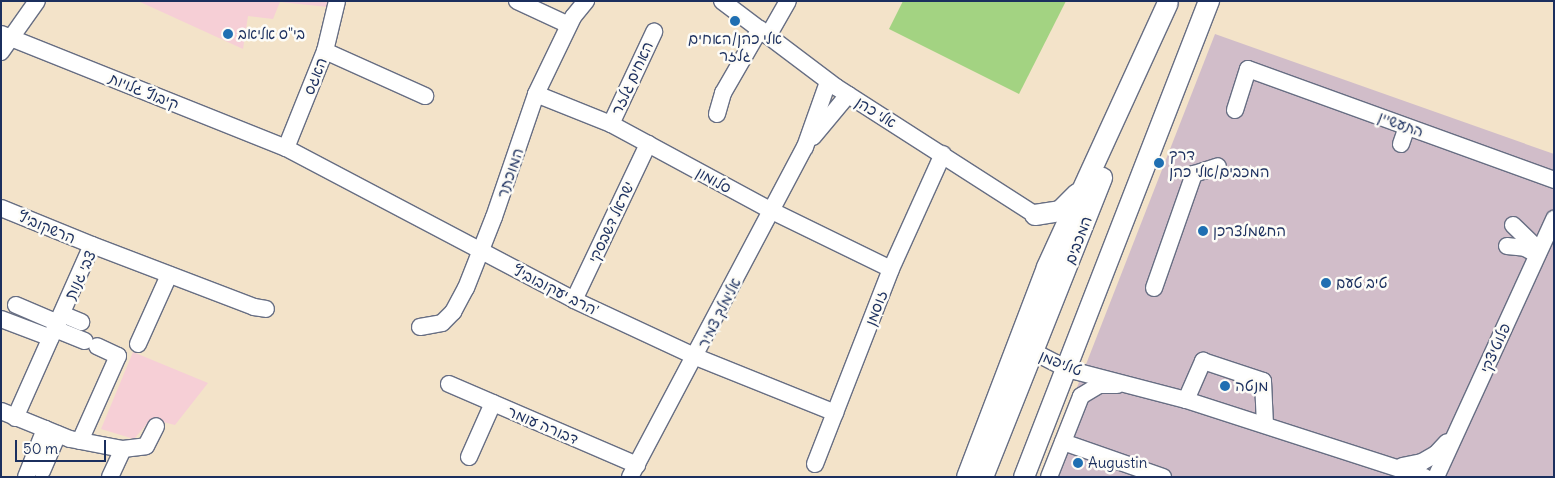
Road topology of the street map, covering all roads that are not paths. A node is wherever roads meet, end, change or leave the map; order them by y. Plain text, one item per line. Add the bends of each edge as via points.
1 (37, 1) edge
2 (337, 1) edge
3 (517, 1) edge
4 (586, 1) edge
5 (722, 1) edge
6 (788, 1) edge
7 (1209, 1) edge
8 (1168, 2) edge
9 (569, 25) junction
10 (654, 32) dead end
11 (764, 32) junction
12 (6, 36) edge
13 (326, 51) junction
14 (1, 52) edge
15 (828, 82) junction
16 (536, 94) junction
17 (848, 95) junction
18 (425, 96) dead end
19 (1235, 110) dead end
20 (717, 114) dead end
21 (611, 124) junction
22 (1407, 127) junction
23 (648, 144) junction
24 (1401, 144) dead end
25 (805, 147) junction
26 (286, 148) junction
27 (1102, 150) junction
28 (943, 154) junction
29 (1218, 166) dead end
30 (1554, 180) edge
31 (1, 208) edge
32 (772, 211) junction
33 (1035, 215) junction
34 (1554, 219) edge
35 (1512, 225) dead end
36 (92, 245) junction
37 (1507, 246) dead end
38 (481, 252) junction
39 (1538, 252) junction
40 (1048, 267) junction
41 (891, 270) junction
42 (169, 275) junction
43 (1154, 288) dead end
44 (574, 300) junction
45 (16, 305) dead end
46 (266, 309) dead end
47 (1, 319) edge
48 (81, 322) dead end
49 (56, 326) junction
50 (420, 327) dead end
51 (138, 344) dead end
52 (1034, 352) junction
53 (696, 357) junction
54 (1069, 364) junction
55 (449, 384) dead end
56 (1126, 386) junction
57 (1156, 391) junction
58 (1186, 400) junction
59 (493, 403) junction
60 (835, 413) junction
61 (8, 414) edge
62 (1265, 425) junction
63 (156, 426) dead end
64 (1457, 431) junction
65 (52, 432) junction
66 (80, 441) junction
67 (1063, 442) junction
68 (123, 449) junction
69 (469, 457) dead end
70 (816, 464) dead end
71 (1396, 465) junction
72 (633, 471) edge
73 (34, 474) edge
74 (1435, 476) edge
75 (110, 477) edge
76 (967, 477) edge
77 (983, 477) edge
78 (1024, 477) edge
79 (1049, 477) edge
80 (1163, 477) edge

1 - 12 street
2 - 13 street, האגס
3 - 9 street
4 - 9 street, המוכתר
5 - 11 street, אלי כהן
6 - 11 street
7 - 54 main road
8 - 27 main road
8 - 52 main road, המכבים
9 - 16 street, המוכתר
10 - 21 street, האחים גלזר
11 - 15 street, אלי כהן
11 - 20 street via 723,93
12 - 14 street
12 - 26 street, קיבוץ גלויות
13 - 18 street
13 - 26 street, האגס
15 - 17 street, אלי כהן
15 - 25 street, אלימלך צמיר
16 - 21 street, סלומון
16 - 38 street, המוכתר
17 - 25 street, אלימלך צמיר
17 - 28 street, אלי כהן
19 - 22 street, התעשיין via 1248,69
21 - 23 street, סלומון
22 - 24 street
22 - 30 street, התעשיין
23 - 32 street, סלומון
23 - 44 street, ישראל דשבסקי
25 - 32 street, אלימלך צמיר
26 - 38 street, הרב יעקובוביץ'
27 - 33 main road via 1073,200 1060,211
27 - 40 main road
28 - 33 street, אלי כהן
28 - 41 street, זוסמן
29 - 43 street via 1194,174
31 - 36 street, הרשקוביץ
32 - 41 street, סלומון
32 - 53 street, אלימלך צמיר
33 - 40 main road via 1051,236 1053,248
34 - 39 street, פלוטיצקי
35 - 39 street
36 - 42 street, צבי גנות
36 - 49 street, צבי גנות
37 - 39 street
38 - 44 street, הרב יעקובוביץ'
38 - 50 street, המוכתר via 453,312 442,323
39 - 64 street, פלוטיצקי
40 - 76 main road
41 - 60 street, זוסמן
42 - 46 street, צבי גנות
42 - 51 street
44 - 53 street, הרב יעקובוביץ'
45 - 49 street
47 - 49 street
48 - 49 street
49 - 61 street, צבי גנות
49 - 66 street via 118,356
52 - 54 street, טוליפמן
52 - 77 main road, המכבים
53 - 60 street, הרב יעקובוביץ'
53 - 72 street, אלימלך צמיר
54 - 56 street, טוליפמן
54 - 57 street, טוליפמן via 1130,376
54 - 78 main road
55 - 59 street, דבורה עומר
56 - 57 street, טוליפמן
56 - 67 street via 1100,385 1081,396
57 - 58 street, טוליפמן
58 - 62 street, טוליפמן
58 - 62 street via 1203,361 1263,381
59 - 69 street
59 - 72 street, דבורה עומר
60 - 70 street, זוסמן
61 - 65 street
62 - 71 street, טוליפמן
63 - 68 street via 146,446
64 - 71 street via 1436,454 1422,462
64 - 74 street, פלוטיצקי
65 - 66 street
65 - 73 street
66 - 68 street
67 - 79 street
67 - 80 street
68 - 75 street
71 - 74 street, טוליפמן

